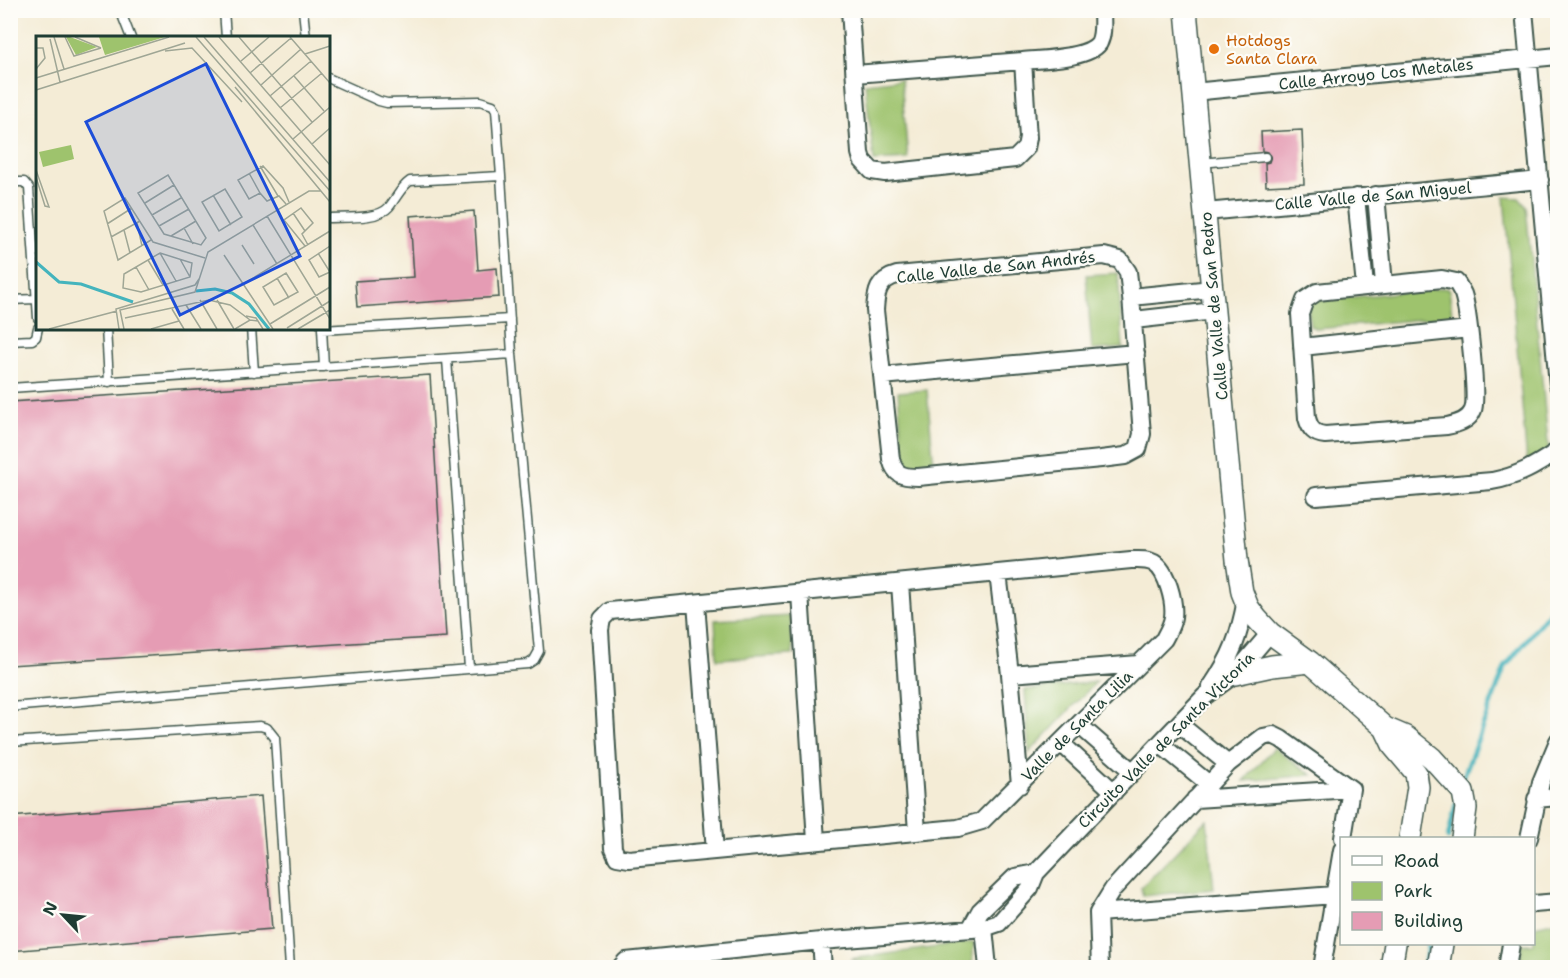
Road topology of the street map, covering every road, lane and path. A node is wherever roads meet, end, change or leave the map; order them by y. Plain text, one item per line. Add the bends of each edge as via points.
1 (120, 10) edge
2 (224, 10) edge
3 (303, 10) edge
4 (850, 10) edge
5 (1102, 10) edge
6 (1186, 10) edge
7 (1524, 10) edge
8 (130, 36) edge
9 (226, 36) edge
10 (306, 36) edge
11 (1557, 56) edge
12 (1529, 59) junction
13 (1023, 61) junction
14 (855, 74) junction
15 (330, 79) edge
16 (1194, 92) junction
17 (1265, 157) dead end
18 (1201, 163) junction
19 (501, 176) junction
20 (1540, 180) junction
21 (10, 182) edge
22 (1376, 195) junction
23 (1356, 197) junction
24 (1206, 212) junction
25 (330, 218) edge
26 (1552, 263) edge
27 (1553, 283) edge
28 (1384, 284) junction
29 (1365, 286) junction
30 (1212, 289) junction
31 (1131, 297) junction
32 (36, 299) edge
33 (10, 300) edge
34 (1214, 311) junction
35 (510, 319) junction
36 (1134, 320) junction
37 (330, 329) edge
38 (1469, 329) junction
39 (38, 330) edge
40 (106, 330) edge
41 (251, 330) edge
42 (322, 330) edge
43 (10, 341) edge
44 (1302, 347) junction
45 (1136, 353) junction
46 (512, 354) junction
47 (447, 359) junction
48 (324, 367) junction
49 (254, 372) junction
50 (882, 376) junction
51 (109, 382) junction
52 (1557, 385) edge
53 (10, 388) edge
54 (1557, 451) edge
55 (1316, 496) dead end
56 (998, 573) junction
57 (900, 583) junction
58 (800, 593) junction
59 (1246, 600) junction
60 (696, 603) junction
61 (1270, 633) junction
62 (1310, 662) junction
63 (1139, 664) junction
64 (469, 668) junction
65 (1010, 674) junction
66 (1235, 674) junction
67 (1205, 696) junction
68 (10, 706) edge
69 (1179, 724) junction
70 (1079, 725) junction
71 (1385, 728) junction
72 (1557, 741) edge
73 (10, 742) edge
74 (1061, 743) junction
75 (1160, 744) junction
76 (1228, 764) junction
77 (1133, 772) junction
78 (1209, 784) junction
79 (1020, 785) junction
80 (1351, 789) junction
81 (1113, 792) junction
82 (1557, 797) edge
83 (1536, 799) junction
84 (1195, 800) junction
85 (917, 832) junction
86 (1343, 837) edge
87 (1410, 837) edge
88 (1462, 837) edge
89 (1529, 837) edge
90 (816, 842) junction
91 (715, 851) junction
92 (1340, 856) edge
93 (1334, 895) junction
94 (1557, 902) edge
95 (1535, 904) edge
96 (1098, 913) junction
97 (977, 928) junction
98 (821, 941) junction
99 (1395, 945) edge
100 (1442, 945) edge
101 (1510, 945) edge
102 (714, 960) edge
103 (290, 968) edge
104 (620, 968) edge
105 (824, 968) edge
106 (988, 968) edge
107 (1100, 968) edge
108 (1322, 968) edge
109 (1391, 968) edge
110 (1438, 968) edge
111 (1507, 968) edge

1 - 8 lane
2 - 9 lane
3 - 10 lane
4 - 14 street
5 - 13 street via 1102,33 1095,48 1081,54
6 - 16 street, Calle Valle de San Pedro
7 - 12 street
11 - 12 street, Calle Arroyo Los Metales
12 - 16 street, Calle Arroyo Los Metales
12 - 20 street
13 - 14 street
13 - 14 street via 1028,138 1022,154 1015,159 885,173 867,167 860,153
15 - 19 lane via 387,103 480,101 493,105
16 - 18 street, Calle Valle de San Pedro
17 - 18 lane
18 - 24 street, Calle Valle de San Pedro
19 - 25 lane via 410,181 390,207 377,215
19 - 35 lane
20 - 22 street, Calle Valle de San Miguel
20 - 26 street
21 - 32 lane via 24,182 29,188
22 - 23 street, Calle Valle de San Miguel
22 - 28 street
23 - 24 street, Calle Valle de San Miguel
23 - 29 street
24 - 30 street, Calle Valle de San Pedro
26 - 27 street
27 - 52 street
28 - 29 street
28 - 38 street via 1442,279 1456,282 1464,296
29 - 44 street via 1317,292 1305,300 1300,314
30 - 31 street
30 - 34 street, Calle Valle de San Pedro
31 - 36 street, Calle Valle de San Andrés
31 - 50 street, Calle Valle de San Andrés via 1124,265 1104,256 889,277 882,282 875,310
32 - 33 lane
34 - 36 street
34 - 59 street, Calle Valle de San Pedro via 1238,560
35 - 37 lane
35 - 46 lane
36 - 45 street, Calle Valle de San Andrés
38 - 44 street
38 - 44 street via 1475,402 1468,417 1447,426 1316,433 1307,418
39 - 43 lane via 32,340
40 - 51 lane
41 - 49 lane
42 - 48 lane
45 - 50 street
45 - 50 street, Calle Valle de San Andrés via 1142,434 1134,453 918,477 902,476 893,467
46 - 47 lane
46 - 64 lane via 539,651 528,663
47 - 48 lane
47 - 64 lane
48 - 49 lane
49 - 51 lane
51 - 53 lane
54 - 55 street via 1514,477
56 - 57 street, Valle de Santa Lilia
56 - 63 street, Valle de Santa Lilia via 1131,560 1155,563 1165,577 1173,616 1164,639
56 - 65 street
57 - 58 street, Valle de Santa Lilia
57 - 85 street
58 - 60 street, Valle de Santa Lilia
58 - 90 street
59 - 61 street, Calle Valle de San Pedro
59 - 67 street, Calle Valle de San Pedro via 1233,652
60 - 91 street
60 - 91 street, Valle de Santa Lilia via 610,611 602,619 613,848 618,857 629,860
61 - 62 street, Calle Valle de San Pedro
61 - 66 street, Circuito Valle de Santa Victoria
62 - 66 street
62 - 71 street, Calle Valle de San Pedro
63 - 65 street
63 - 70 street, Valle de Santa Lilia
64 - 68 lane
65 - 79 street
66 - 67 street, Circuito Valle de Santa Victoria
67 - 69 street, Circuito Valle de Santa Victoria
69 - 75 street, Circuito Valle de Santa Victoria
69 - 76 street
70 - 74 street, Valle de Santa Lilia
70 - 77 street
71 - 87 street via 1394,747 1416,773 1418,787
71 - 88 street via 1406,737 1463,792 1466,808
72 - 83 street
73 - 103 lane via 260,726 271,731 275,738
74 - 79 street, Valle de Santa Lilia
74 - 81 street
75 - 77 street, Circuito Valle de Santa Victoria
75 - 78 street
76 - 78 street
76 - 80 street via 1263,737 1273,735
77 - 81 street, Circuito Valle de Santa Victoria
78 - 84 street
79 - 85 street, Valle de Santa Lilia via 982,821
80 - 84 street
80 - 86 street
81 - 97 street, Circuito Valle de Santa Victoria via 1036,873 1030,888 999,924
82 - 83 street
83 - 89 street
84 - 96 street via 1113,889
85 - 90 street, Valle de Santa Lilia
90 - 91 street, Valle de Santa Lilia
92 - 93 street
93 - 96 street
93 - 108 street
94 - 95 street
96 - 107 street
97 - 98 street, Circuito Valle de Santa Victoria
97 - 106 street
98 - 102 street, Circuito Valle de Santa Victoria
98 - 105 street
99 - 109 street
100 - 110 street
101 - 111 street
102 - 104 street, Circuito Valle de Santa Victoria via 626,961

